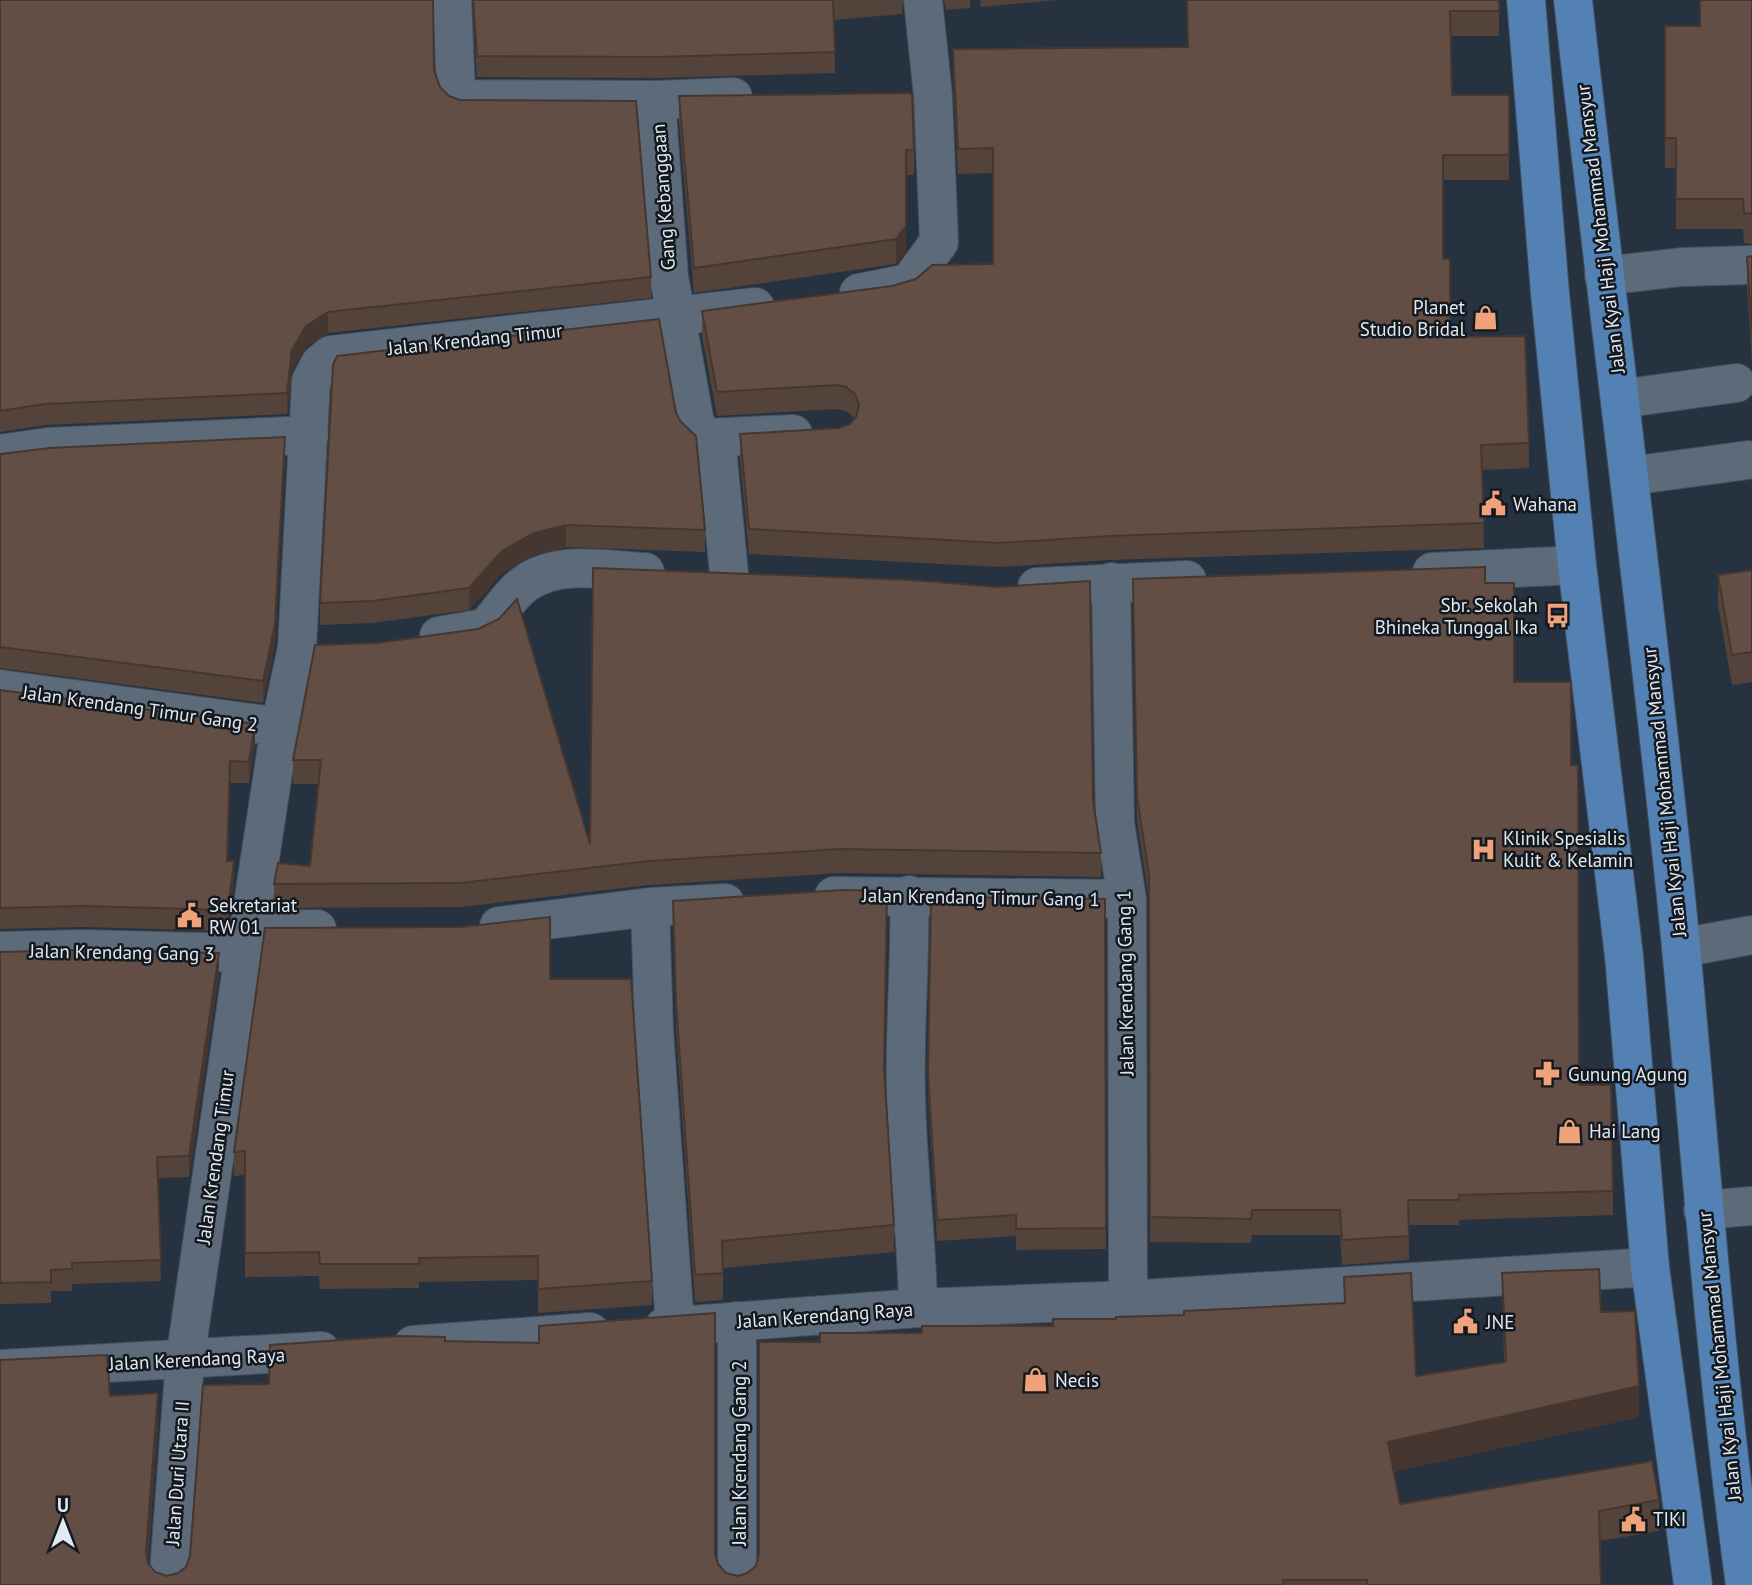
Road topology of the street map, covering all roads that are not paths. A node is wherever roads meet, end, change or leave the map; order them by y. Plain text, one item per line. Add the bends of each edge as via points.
1 (452, 0) edge
2 (923, 0) edge
3 (1527, 0) edge
4 (1573, 0) edge
5 (770, 96) edge
6 (895, 96) edge
7 (933, 96) junction
8 (656, 100) junction
9 (1752, 265) edge
10 (1604, 276) junction
11 (828, 298) edge
12 (787, 303) edge
13 (678, 317) junction
14 (1736, 383) dead end
15 (1620, 399) junction
16 (824, 432) edge
17 (309, 435) junction
18 (716, 438) junction
19 (0, 454) edge
20 (1748, 460) dead end
21 (1630, 476) junction
22 (1577, 565) junction
23 (1399, 573) edge
24 (729, 574) junction
25 (769, 576) edge
26 (1228, 578) edge
27 (1111, 582) junction
28 (1000, 589) edge
29 (1646, 633) junction
30 (400, 641) edge
31 (1587, 642) junction
32 (336, 646) edge
33 (297, 648) junction
34 (0, 689) edge
35 (280, 727) junction
36 (909, 895) junction
37 (803, 898) edge
38 (1127, 899) junction
39 (765, 900) edge
40 (650, 907) junction
41 (355, 929) edge
42 (462, 929) edge
43 (1752, 935) edge
44 (246, 941) junction
45 (1681, 948) junction
46 (0, 951) edge
47 (1624, 956) junction
48 (1752, 1206) edge
49 (1703, 1210) junction
50 (1708, 1265) junction
51 (1650, 1267) junction
52 (1128, 1300) junction
53 (918, 1308) junction
54 (737, 1321) junction
55 (676, 1326) junction
56 (186, 1360) junction
57 (0, 1370) edge
58 (1742, 1484) edge
59 (168, 1585) edge
60 (737, 1585) edge
61 (1693, 1585) edge
62 (1745, 1585) edge

1 - 8 street via 460,99
2 - 7 street
3 - 22 main road
4 - 10 main road, Jalan Kyai Haji Mohammad Mansyur
5 - 8 street, Gang Kebanggaan
6 - 7 street
7 - 11 street via 939,242 909,282
8 - 13 street, Gang Kebanggaan via 669,277
9 - 10 street
10 - 15 main road, Jalan Kyai Haji Mohammad Mansyur
12 - 13 street, Jalan Krendang Timur
13 - 17 street, Jalan Krendang Timur via 331,355 311,381
13 - 18 street, Gang Kebanggaan via 696,430 704,438
14 - 15 street
15 - 21 main road, Jalan Kyai Haji Mohammad Mansyur
16 - 18 street
17 - 19 street via 48,447
17 - 33 street, Jalan Krendang Timur
18 - 24 street
20 - 21 street
21 - 29 main road, Jalan Kyai Haji Mohammad Mansyur
22 - 23 street
22 - 31 main road
24 - 25 street
24 - 30 street via 551,571 526,582 485,628
26 - 27 street
27 - 28 street
27 - 38 street, Jalan Krendang Gang 1 via 1115,823
29 - 31 main road
29 - 45 main road, Jalan Kyai Haji Mohammad Mansyur
31 - 47 main road
32 - 33 street
33 - 35 street, Jalan Krendang Timur
34 - 35 street, Jalan Krendang Timur Gang 2
35 - 44 street, Jalan Krendang Timur
36 - 37 street, Jalan Krendang Timur Gang 1
36 - 38 street, Jalan Krendang Timur Gang 1
36 - 53 street via 906,1095
38 - 52 street, Jalan Krendang Gang 1
39 - 40 street
40 - 42 street
40 - 55 street via 654,1030
41 - 44 street
43 - 45 street
44 - 46 street, Jalan Krendang Gang 3
44 - 56 street, Jalan Krendang Timur
45 - 47 main road
45 - 49 main road, Jalan Kyai Haji Mohammad Mansyur
47 - 51 main road
48 - 49 street
49 - 50 main road, Jalan Kyai Haji Mohammad Mansyur
50 - 51 main road
50 - 58 main road, Jalan Kyai Haji Mohammad Mansyur
51 - 52 street, Jalan Kerendang Raya
51 - 61 main road
52 - 53 street, Jalan Kerendang Raya
53 - 54 street, Jalan Kerendang Raya
54 - 55 street, Jalan Kerendang Raya
54 - 60 street, Jalan Krendang Gang 2
55 - 56 street, Jalan Kerendang Raya
56 - 57 street, Jalan Kerendang Raya
56 - 59 street, Jalan Duri Utara II
58 - 62 main road, Jalan Kyai Haji Mohammad Mansyur

